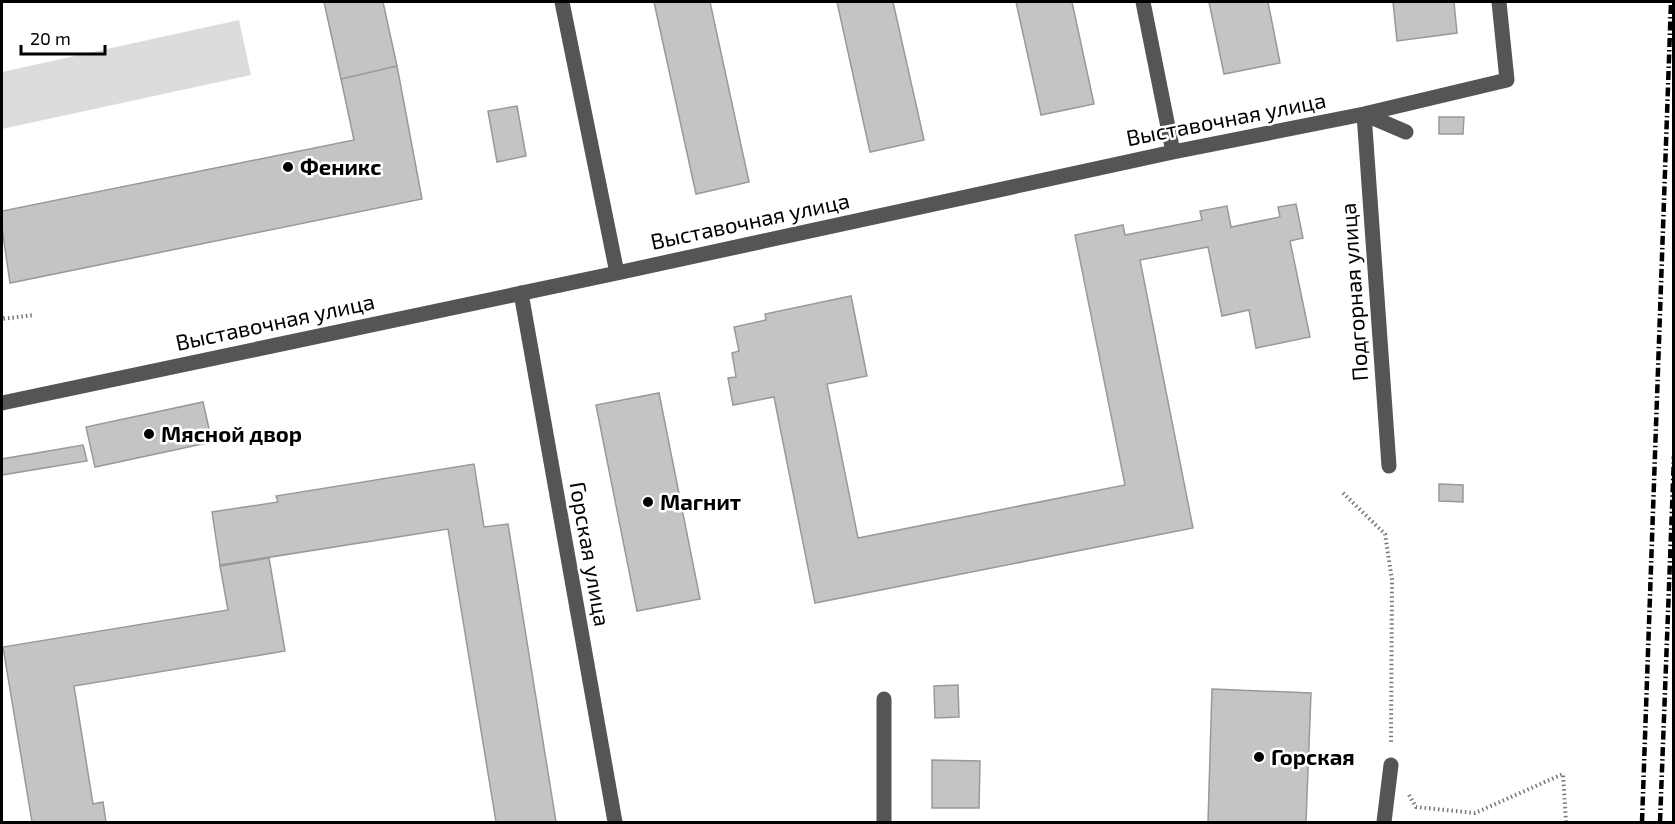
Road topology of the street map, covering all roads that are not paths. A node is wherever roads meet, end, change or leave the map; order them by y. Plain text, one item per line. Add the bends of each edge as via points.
1 (562, 2) edge
2 (1143, 2) edge
3 (1499, 2) edge
4 (1364, 114) junction
5 (1406, 132) dead end
6 (1173, 152) junction
7 (617, 273) junction
8 (521, 292) junction
9 (2, 403) edge
10 (1389, 466) dead end
11 (884, 699) dead end
12 (1391, 765) road end
13 (615, 822) edge
14 (884, 822) edge
15 (1384, 822) edge

1 - 7 street
2 - 6 street
3 - 4 street, Выставочная улица via 1508,80
4 - 5 street
4 - 6 street, Выставочная улица
4 - 10 street, Подгорная улица
6 - 7 street, Выставочная улица
7 - 8 street, Выставочная улица
8 - 9 street, Выставочная улица
8 - 13 street, Горская улица
11 - 14 street
12 - 15 street

